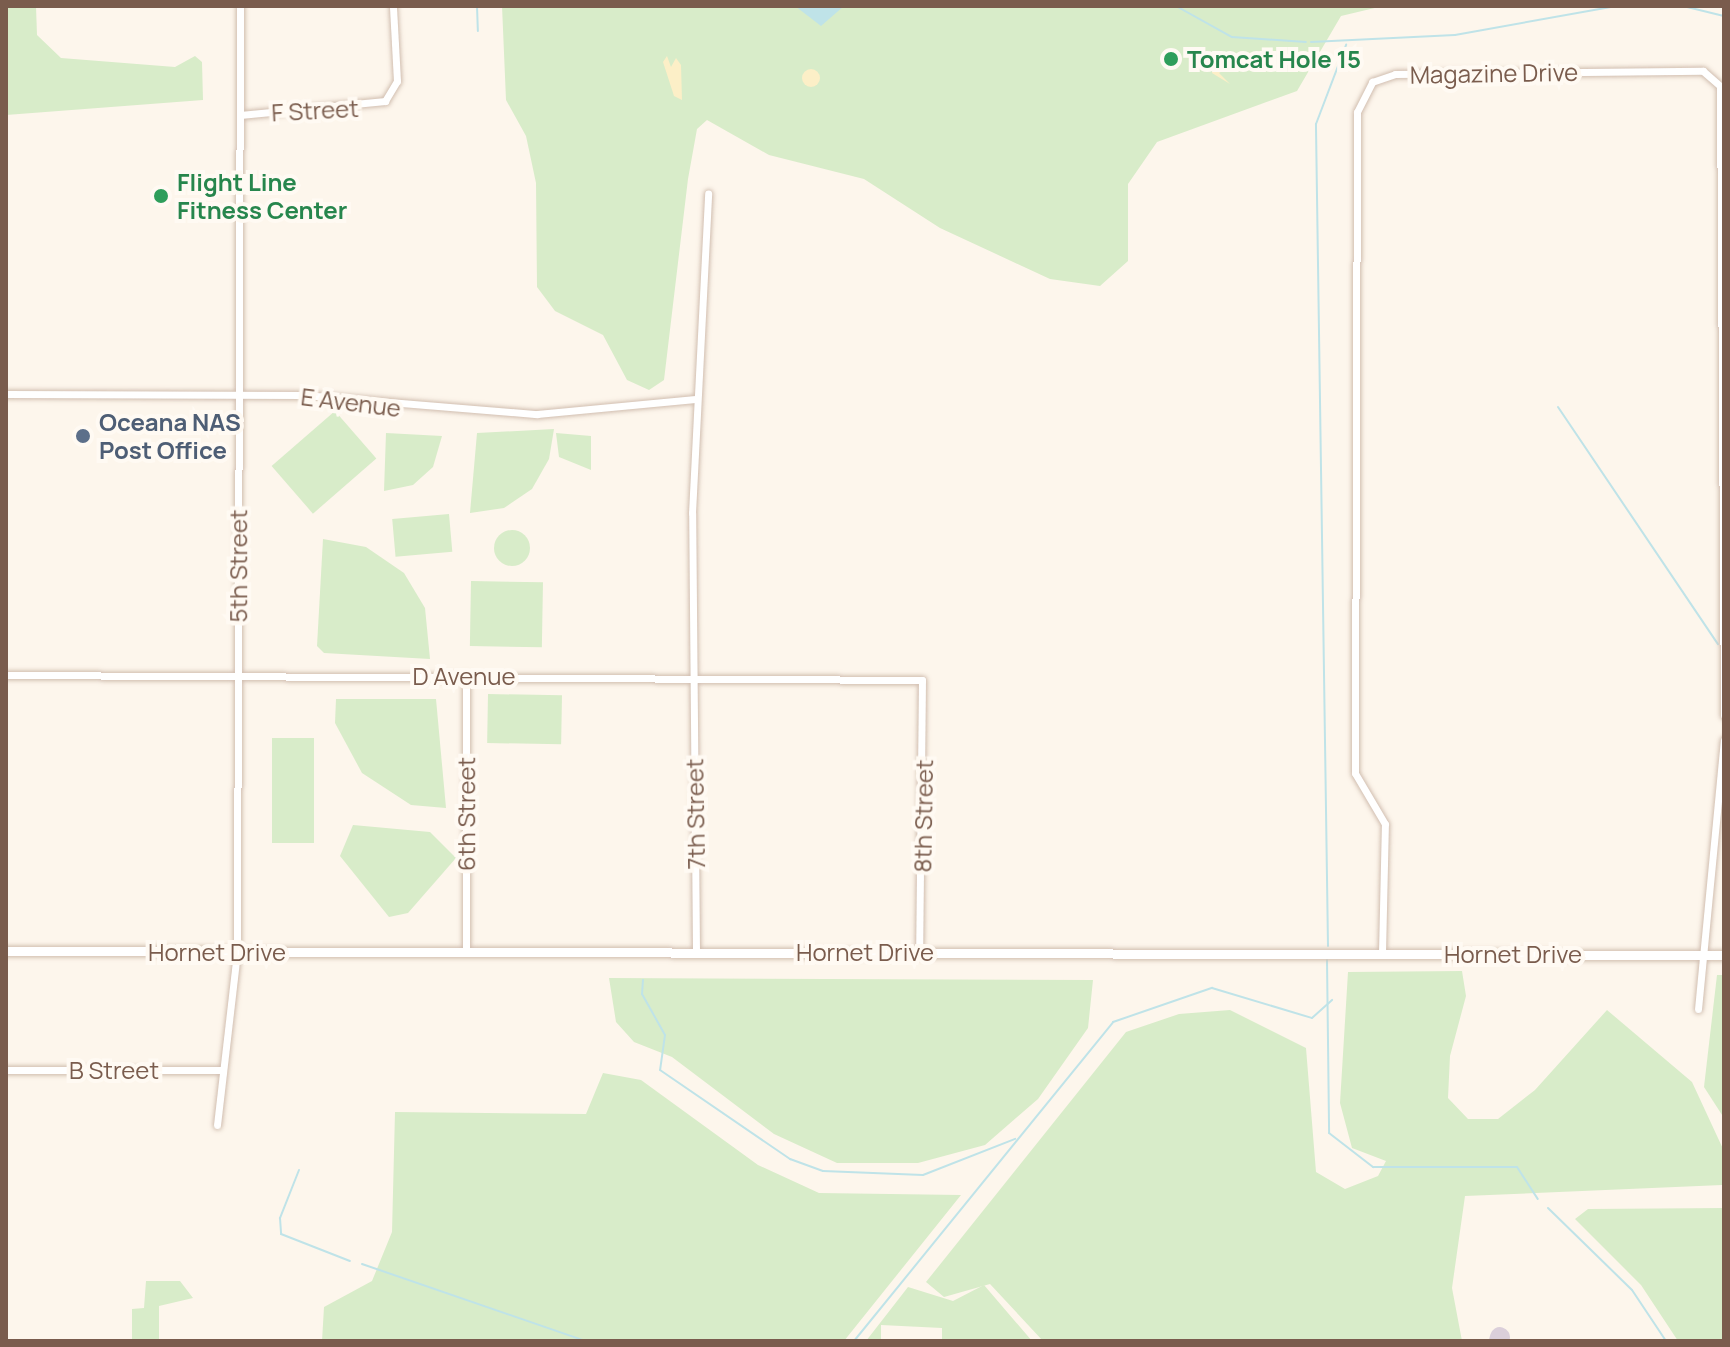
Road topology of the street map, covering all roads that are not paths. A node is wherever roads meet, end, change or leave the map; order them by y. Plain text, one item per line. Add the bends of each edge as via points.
1 (240, 6) edge
2 (393, 6) edge
3 (240, 115) junction
4 (708, 193) dead end
5 (6, 394) edge
6 (238, 395) junction
7 (695, 399) junction
8 (1723, 441) edge
9 (238, 674) junction
10 (6, 675) edge
11 (466, 676) junction
12 (693, 676) junction
13 (922, 680) joint
14 (1724, 715) edge
15 (1724, 740) edge
16 (6, 951) edge
17 (696, 951) junction
18 (237, 952) junction
19 (466, 952) junction
20 (919, 953) junction
21 (1382, 953) junction
22 (1704, 955) junction
23 (1724, 955) edge
24 (1698, 1009) dead end
25 (6, 1070) edge
26 (222, 1070) junction
27 (217, 1125) dead end

1 - 3 street, 5th Street
2 - 3 street, F Street via 397,81 385,101
3 - 6 street, 5th Street
4 - 7 street, 7th Street
5 - 6 street, E Avenue
6 - 7 street, E Avenue via 537,414
6 - 9 street, 5th Street
7 - 12 street, 7th Street
8 - 14 street, Magazine Drive
8 - 21 street, Magazine Drive via 1720,86 1710,72 1395,74 1365,88 1357,112 1355,773 1385,824
9 - 10 street, D Avenue
9 - 11 street, D Avenue
9 - 18 street, 5th Street
11 - 12 street, D Avenue
11 - 19 street, 6th Street
12 - 13 street, D Avenue
12 - 17 street, 7th Street
13 - 20 street, 8th Street
15 - 22 street
16 - 18 main road, Hornet Drive
17 - 19 main road, Hornet Drive
17 - 20 main road, Hornet Drive
18 - 19 main road, Hornet Drive
18 - 26 street, 5th Street
20 - 21 main road, Hornet Drive
21 - 22 main road, Hornet Drive
22 - 23 main road, Hornet Drive
22 - 24 street
25 - 26 street, B Street
26 - 27 street, 5th Street

